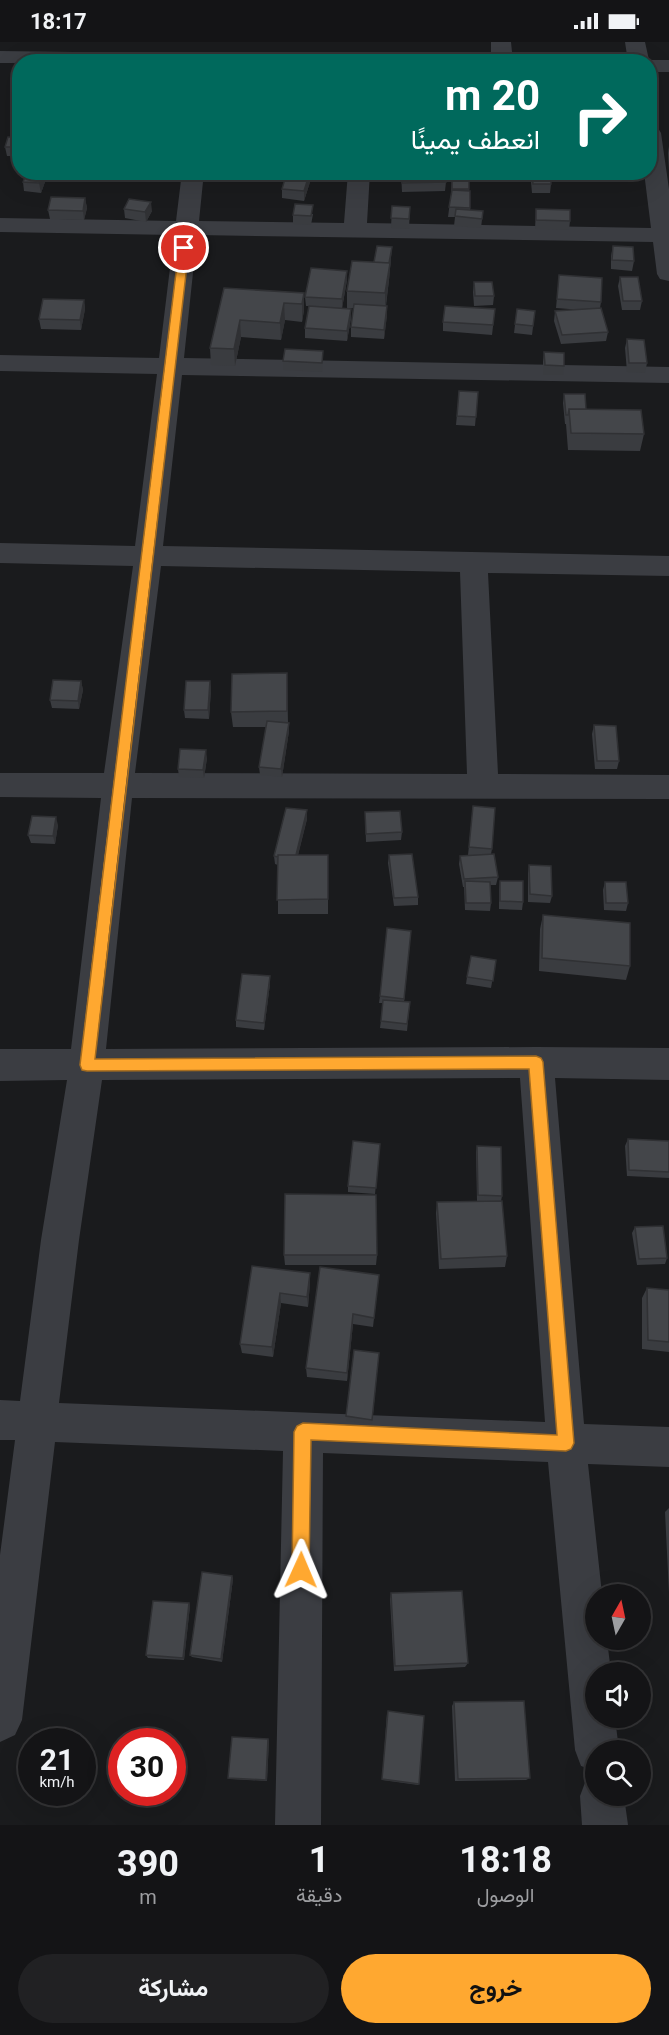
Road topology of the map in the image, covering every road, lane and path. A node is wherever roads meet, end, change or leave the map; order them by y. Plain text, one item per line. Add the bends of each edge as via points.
1 (657, 175) edge
2 (193, 180) edge
3 (358, 180) edge
4 (0, 225) edge
5 (186, 229) junction
6 (355, 231) junction
7 (667, 235) edge
8 (669, 274) edge
9 (0, 363) edge
10 (171, 368) junction
11 (669, 375) edge
12 (0, 553) edge
13 (148, 556) junction
14 (474, 562) junction
15 (669, 566) edge
16 (0, 785) edge
17 (118, 787) junction
18 (669, 787) edge
19 (483, 788) junction
20 (536, 1062) junction
21 (669, 1064) edge
22 (0, 1065) edge
23 (87, 1065) junction
24 (19, 1421) edge
25 (303, 1432) junction
26 (566, 1443) junction
27 (669, 1447) edge
28 (0, 1720) edge
29 (596, 1740) edge
30 (603, 1806) edge
31 (298, 1825) edge
32 (605, 1825) edge

1 - 7 street
2 - 5 street
3 - 6 street
4 - 5 street
5 - 6 street
5 - 10 street
6 - 7 street
7 - 8 street
9 - 10 street
10 - 11 street
10 - 13 street
12 - 13 street
13 - 14 street
13 - 17 street
14 - 15 street
14 - 19 street
16 - 17 street
17 - 19 street
17 - 23 street
18 - 19 street
20 - 21 street
20 - 23 street
20 - 26 street
22 - 23 street
23 - 24 street via 60,1240
24 - 25 street
24 - 28 street
25 - 26 street
25 - 31 street
26 - 27 street
26 - 29 street
30 - 32 street

